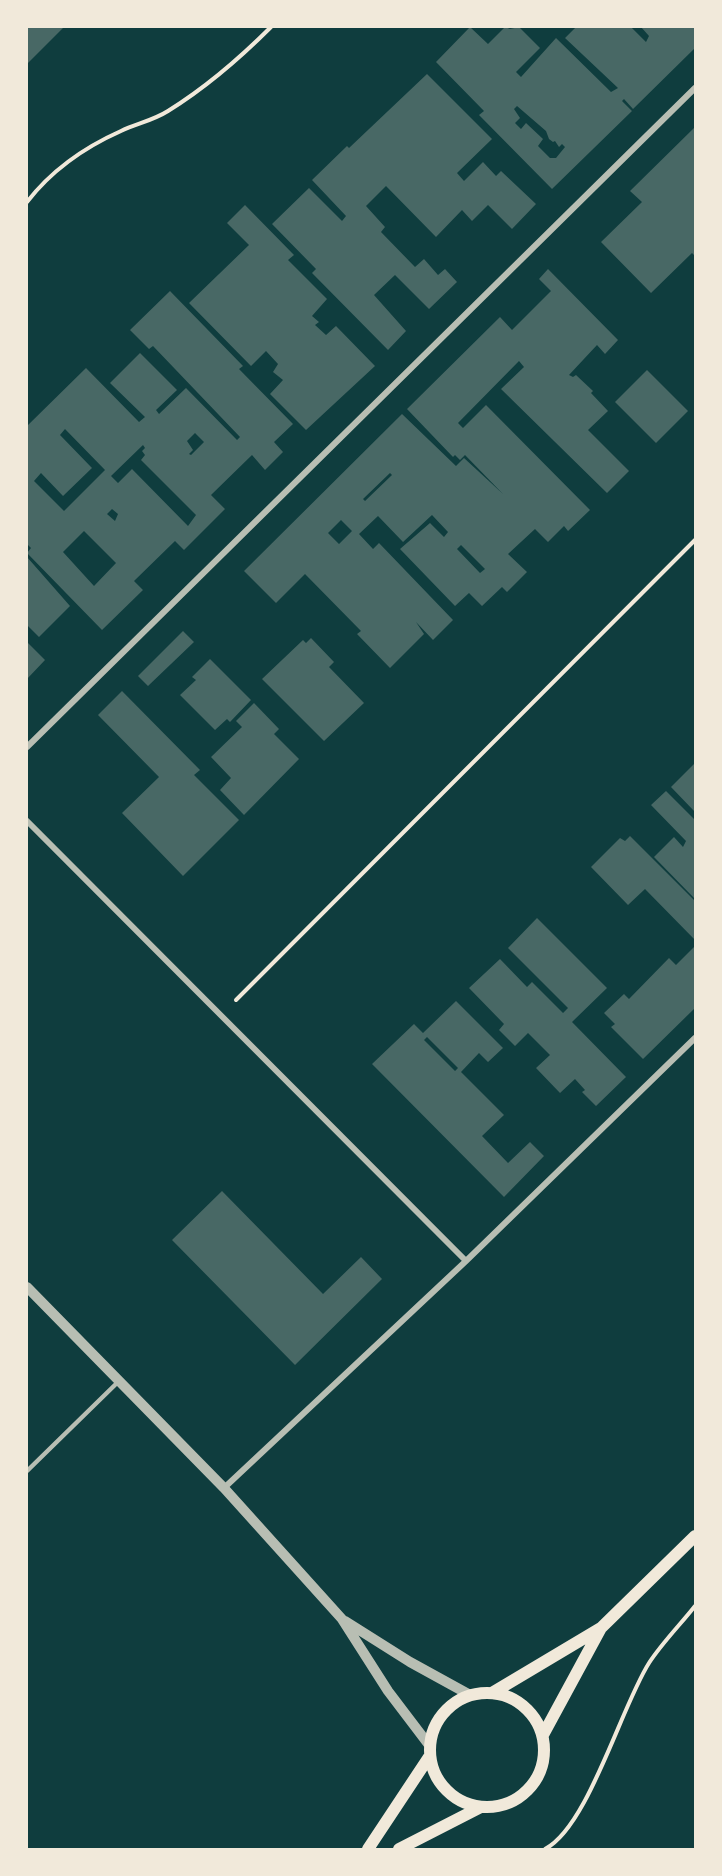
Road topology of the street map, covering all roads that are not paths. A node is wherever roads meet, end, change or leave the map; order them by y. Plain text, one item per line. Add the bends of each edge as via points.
1 (695, 88) edge
2 (27, 747) edge
3 (27, 821) edge
4 (695, 1038) edge
5 (466, 1261) junction
6 (27, 1287) edge
7 (119, 1381) junction
8 (27, 1471) edge
9 (224, 1488) junction
10 (695, 1536) edge
11 (342, 1619) junction
12 (601, 1628) junction
13 (492, 1693) junction
14 (470, 1695) junction
15 (543, 1735) junction
16 (429, 1751) junction
17 (481, 1807) junction
18 (368, 1849) edge
19 (399, 1849) edge

1 - 2 street
3 - 5 street
4 - 5 street
5 - 9 street
6 - 7 street
7 - 8 lane
7 - 9 street
9 - 11 street
10 - 12 main road
11 - 14 street
11 - 16 street
12 - 13 main road
12 - 15 main road
13 - 14 main road
13 - 15 main road via 514,1700 532,1715
14 - 16 main road via 450,1706 435,1723
15 - 17 main road via 543,1763 531,1788 508,1804
16 - 17 main road via 438,1781 457,1799
16 - 18 main road
17 - 19 main road

